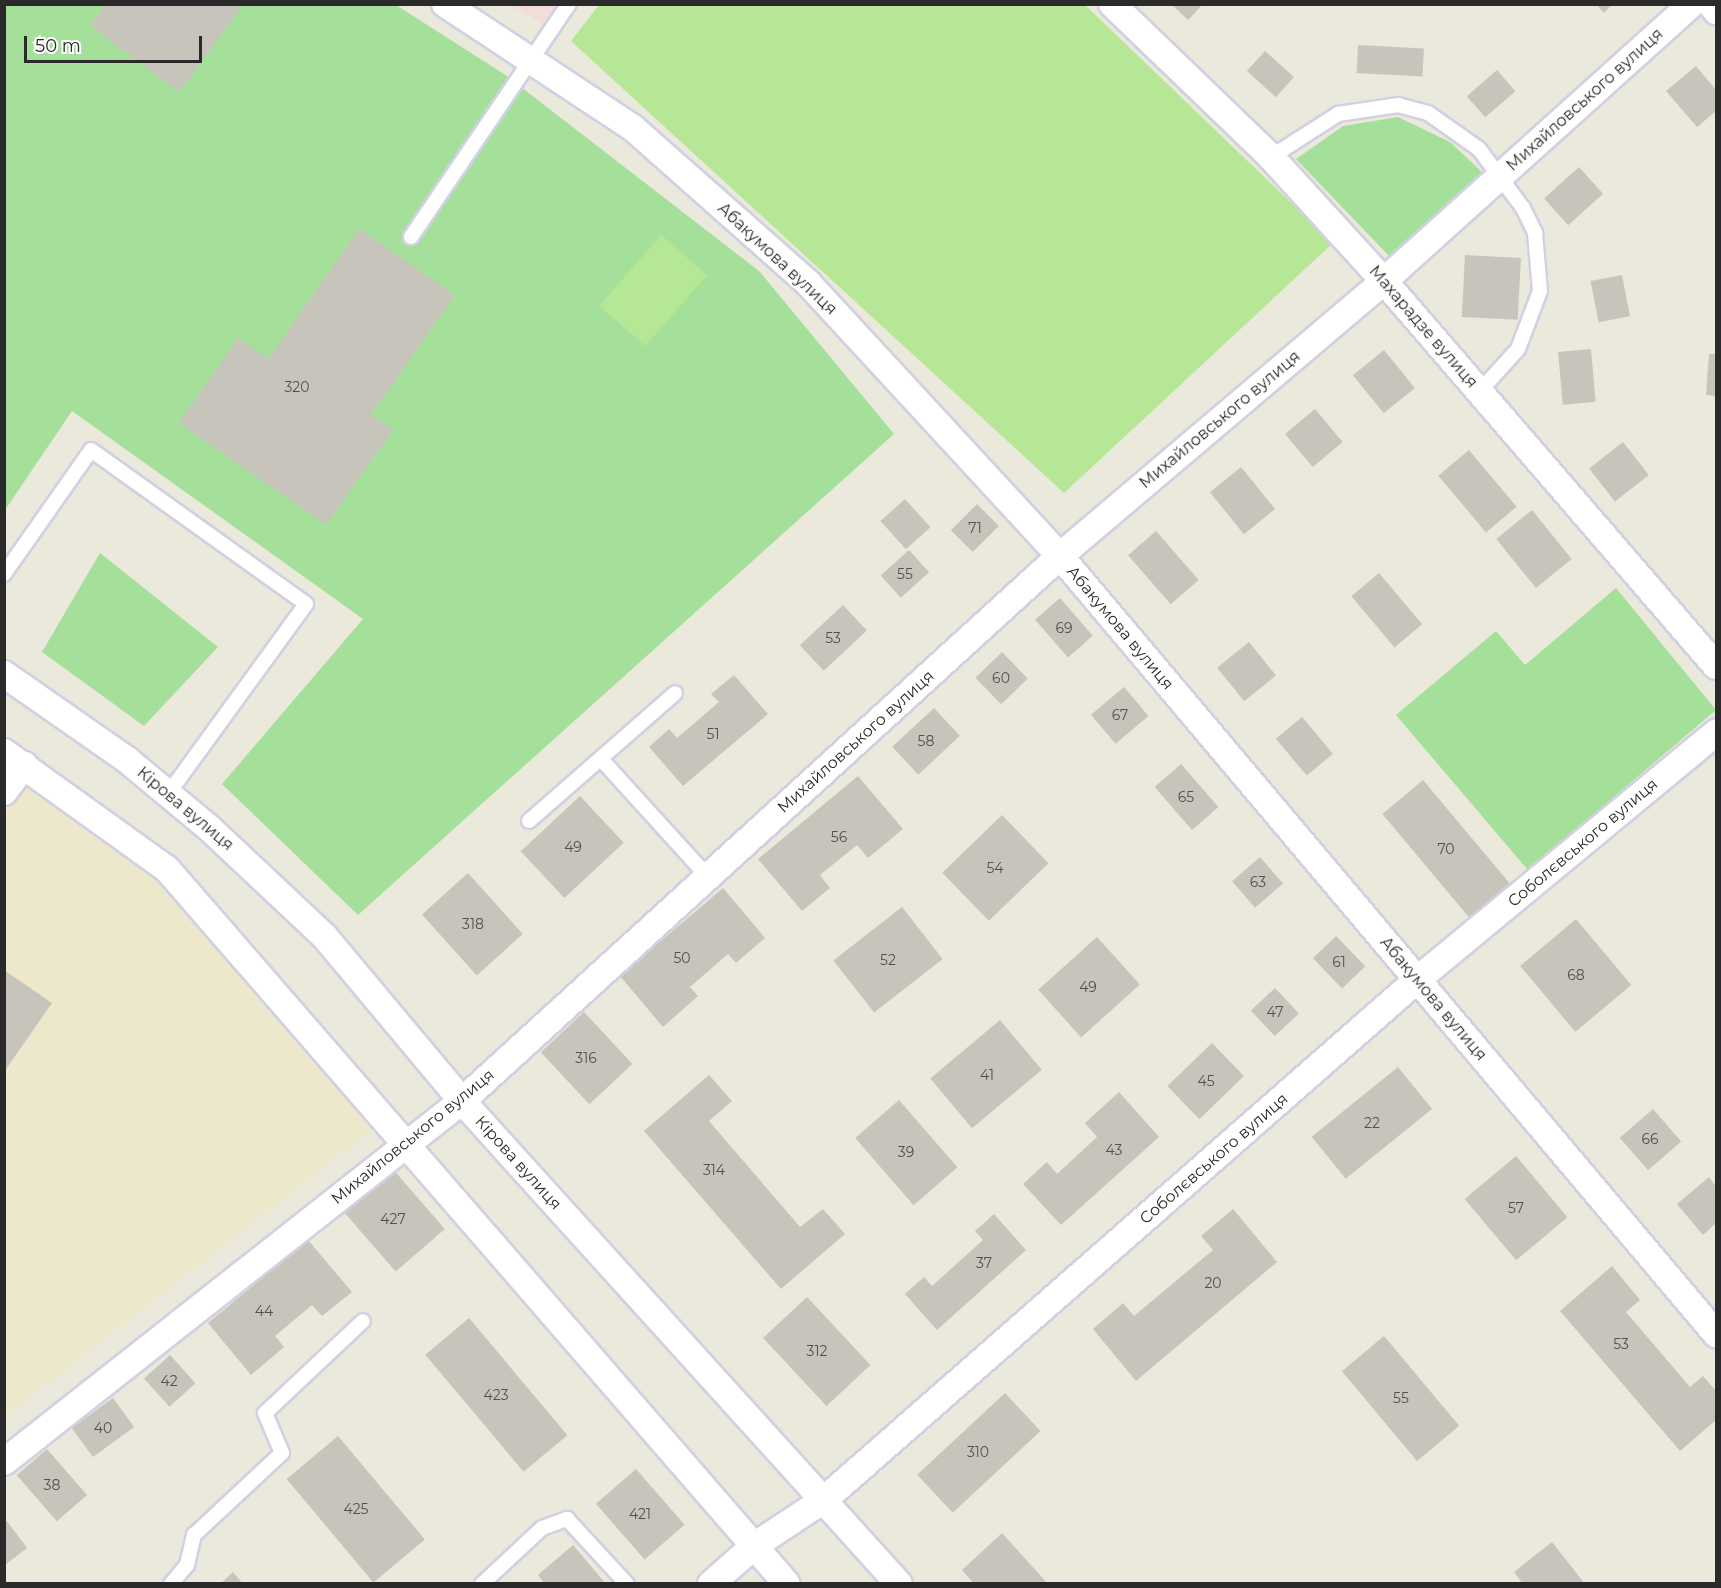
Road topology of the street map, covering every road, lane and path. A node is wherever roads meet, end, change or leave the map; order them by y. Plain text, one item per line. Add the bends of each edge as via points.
1 (445, 4) edge
2 (568, 4) edge
3 (1692, 4) edge
4 (1711, 4) edge
5 (1118, 7) edge
6 (1716, 11) edge
7 (529, 57) junction
8 (1271, 157) junction
9 (1501, 176) junction
10 (411, 237) dead end
11 (1384, 281) junction
12 (1479, 392) junction
13 (1060, 556) junction
14 (4, 574) edge
15 (1716, 666) edge
16 (4, 674) edge
17 (675, 693) dead end
18 (1716, 733) edge
19 (14, 758) edge
20 (601, 759) junction
21 (4, 792) edge
22 (168, 794) junction
23 (529, 821) dead end
24 (708, 877) junction
25 (1417, 980) junction
26 (462, 1101) junction
27 (404, 1146) junction
28 (363, 1321) dead end
29 (1716, 1334) edge
30 (4, 1462) edge
31 (825, 1499) junction
32 (754, 1546) junction
33 (171, 1584) edge
34 (482, 1584) edge
35 (627, 1584) edge
36 (711, 1584) edge
37 (787, 1584) edge
38 (899, 1584) edge

1 - 7 street, Абакумова вулиця
2 - 7 lane
3 - 9 street, Михайловського вулиця
4 - 6 street
5 - 8 street, Махарадзе вулиця
7 - 10 lane
7 - 13 street, Абакумова вулиця via 633,128 808,283
8 - 9 lane via 1338,114 1398,105 1428,114 1462,136
8 - 11 street, Махарадзе вулиця
9 - 11 street, Михайловського вулиця
9 - 12 lane via 1535,233 1540,291 1518,350
11 - 12 street, Махарадзе вулиця
11 - 13 street, Михайловського вулиця
12 - 15 street, Махарадзе вулиця
13 - 24 street, Михайловського вулиця
13 - 25 street, Абакумова вулиця
14 - 22 lane via 91,450 306,604
16 - 22 street, Кірова вулиця
17 - 20 lane
18 - 25 street, Соболєвського вулиця
19 - 21 street
19 - 27 street via 167,869
20 - 23 lane
20 - 24 lane
22 - 26 street, Кірова вулиця via 325,937
24 - 26 street, Михайловського вулиця
25 - 29 street, Абакумова вулиця
25 - 31 street, Соболєвського вулиця
26 - 27 street, Михайловського вулиця
26 - 31 street, Кірова вулиця
27 - 30 street, Михайловського вулиця
27 - 32 street
28 - 33 lane via 265,1413 282,1453 194,1535 187,1565
31 - 32 street, Соболєвського вулиця
31 - 38 street, Кірова вулиця
32 - 36 street, Соболєвського вулиця
32 - 37 street
34 - 35 lane via 542,1528 567,1519

